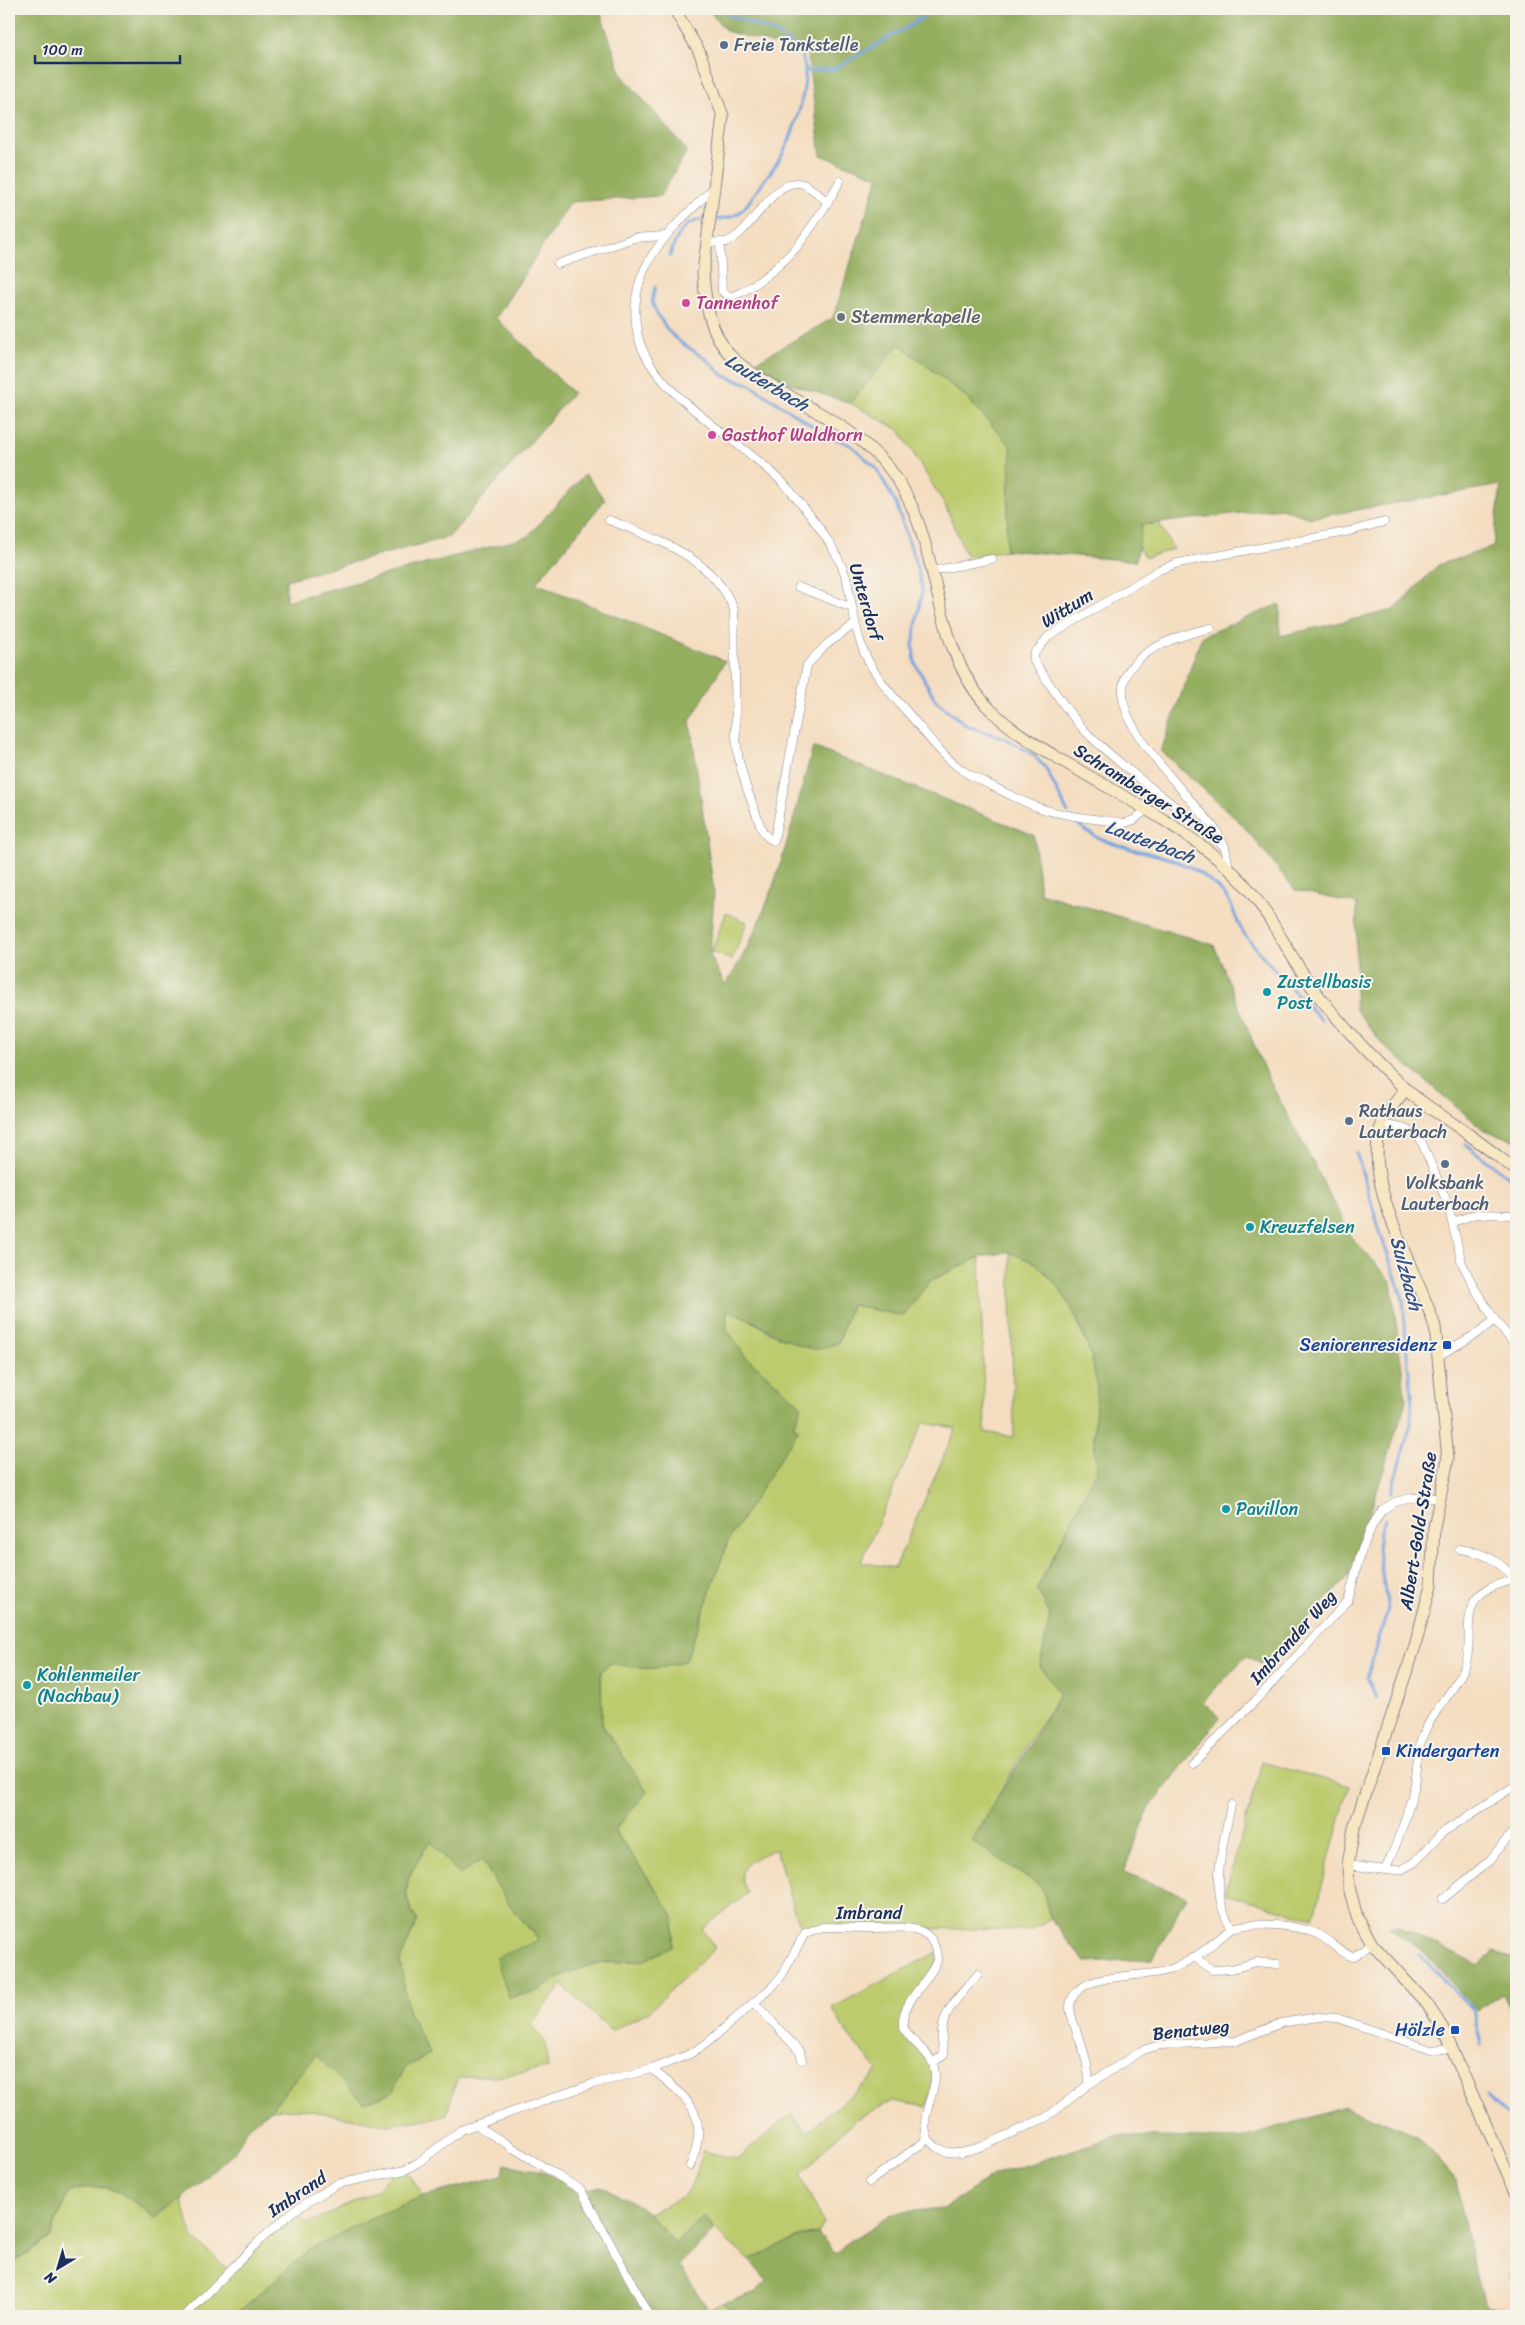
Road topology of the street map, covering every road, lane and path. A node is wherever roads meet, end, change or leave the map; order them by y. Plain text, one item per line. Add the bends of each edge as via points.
1 (674, 9) edge
2 (840, 181) dead end
3 (715, 186) junction
4 (828, 202) junction
5 (664, 236) junction
6 (706, 242) junction
7 (720, 242) junction
8 (558, 264) dead end
9 (609, 520) dead end
10 (1384, 522) dead end
11 (992, 559) dead end
12 (932, 571) junction
13 (798, 588) dead end
14 (852, 608) junction
15 (855, 624) junction
16 (1211, 628) dead end
17 (1146, 810) junction
18 (1225, 847) junction
19 (1229, 868) junction
20 (1406, 1089) junction
21 (1382, 1125) junction
22 (1516, 1170) edge
23 (1516, 1215) edge
24 (1453, 1222) junction
25 (1495, 1320) junction
26 (1516, 1346) edge
27 (1438, 1356) junction
28 (1440, 1498) junction
29 (1459, 1549) dead end
30 (1516, 1579) edge
31 (1192, 1763) dead end
32 (1516, 1785) edge
33 (1231, 1805) dead end
34 (1516, 1828) edge
35 (1348, 1866) junction
36 (1385, 1870) junction
37 (1443, 1899) dead end
38 (1232, 1928) junction
39 (1372, 1944) junction
40 (1196, 1958) junction
41 (1277, 1964) dead end
42 (978, 1974) dead end
43 (755, 2003) junction
44 (1451, 2048) junction
45 (802, 2060) dead end
46 (933, 2063) junction
47 (652, 2069) junction
48 (1089, 2084) junction
49 (476, 2125) junction
50 (928, 2139) junction
51 (690, 2166) dead end
52 (868, 2182) dead end
53 (1516, 2192) edge
54 (184, 2316) edge
55 (650, 2316) edge

1 - 3 main road, Schramberger Straße via 699,51 723,116
2 - 4 street
3 - 5 street, Unterdorf
3 - 6 main road, Schramberger Straße
4 - 7 street via 803,184 791,184 774,194 740,234
4 - 7 street via 796,251 739,295 729,297 722,291
5 - 8 street via 634,238
5 - 14 street, Unterdorf via 646,264 634,301 638,338 653,369 676,394 791,492 839,560
6 - 7 street
6 - 12 main road, Schramberger Straße via 705,298 712,325 729,355 872,449 899,483 915,511
9 - 15 street via 663,542 690,558 716,579 730,597 734,610 739,761 762,830 774,841 808,665 827,644
10 - 18 street, Wittum via 1178,563 1159,570 1048,636 1034,654 1034,661 1088,733 1130,772 1190,816
11 - 12 street
12 - 17 main road, Schramberger Straße via 952,646 963,672 986,704 1008,725
13 - 14 street
14 - 15 street, Unterdorf
15 - 17 street, Unterdorf via 866,656 887,690 962,770 1029,804 1061,813 1124,823 1134,820
16 - 18 street via 1161,644 1145,653 1127,670 1121,695 1137,737 1216,830
17 - 19 main road, Schramberger Straße via 1200,844
18 - 19 street
19 - 20 main road, Schramberger Straße via 1251,893 1320,998
20 - 21 main road, Albert-Gold-Straße
20 - 22 main road, Schramberger Straße
21 - 24 street via 1401,1127 1420,1138
21 - 27 main road, Albert-Gold-Straße via 1379,1156 1384,1195 1404,1252 1429,1308
23 - 24 street via 1476,1214
24 - 25 street via 1462,1263
25 - 26 street
25 - 27 street
27 - 28 main road, Albert-Gold-Straße via 1448,1448
28 - 31 street, Imbrander Weg via 1411,1498 1382,1510 1361,1552 1348,1601
28 - 35 main road, Albert-Gold-Straße via 1434,1527 1431,1585 1415,1646 1354,1828
29 - 30 street via 1490,1556
30 - 36 street via 1484,1591 1474,1601 1469,1616 1469,1654 1464,1668 1424,1733 1406,1820
32 - 36 street via 1442,1833 1415,1862 1402,1870
33 - 38 street via 1219,1881 1221,1908
34 - 37 street via 1489,1861
35 - 36 street
35 - 39 main road via 1349,1887 1357,1917
38 - 39 street via 1246,1924 1304,1929 1319,1934 1341,1953 1353,1957
38 - 40 street
39 - 44 main road via 1428,2004
40 - 41 street via 1212,1970 1232,1969 1256,1962
40 - 48 street via 1166,1971 1104,1979 1084,1985 1074,1995 1070,2008 1089,2069
42 - 46 street via 948,2010 941,2027 944,2054
43 - 45 street via 800,2052
43 - 46 street, Imbrand via 782,1975 805,1933 810,1930 822,1927 913,1928 928,1935 937,1952 937,1961 906,2010 903,2022
43 - 47 street, Imbrand via 690,2054
44 - 48 street, Benatweg via 1431,2050 1337,2018 1318,2017 1281,2022 1236,2041 1160,2045 1143,2050
44 - 53 main road
46 - 50 street via 935,2081 924,2120
47 - 49 street, Imbrand via 592,2084
47 - 51 street via 677,2089 696,2116 700,2128 699,2145
48 - 50 street, Benatweg via 1047,2117 983,2146 961,2153 936,2147
49 - 54 street, Imbrand via 461,2130 405,2170 337,2184 292,2212
49 - 55 street via 581,2190
50 - 52 street

